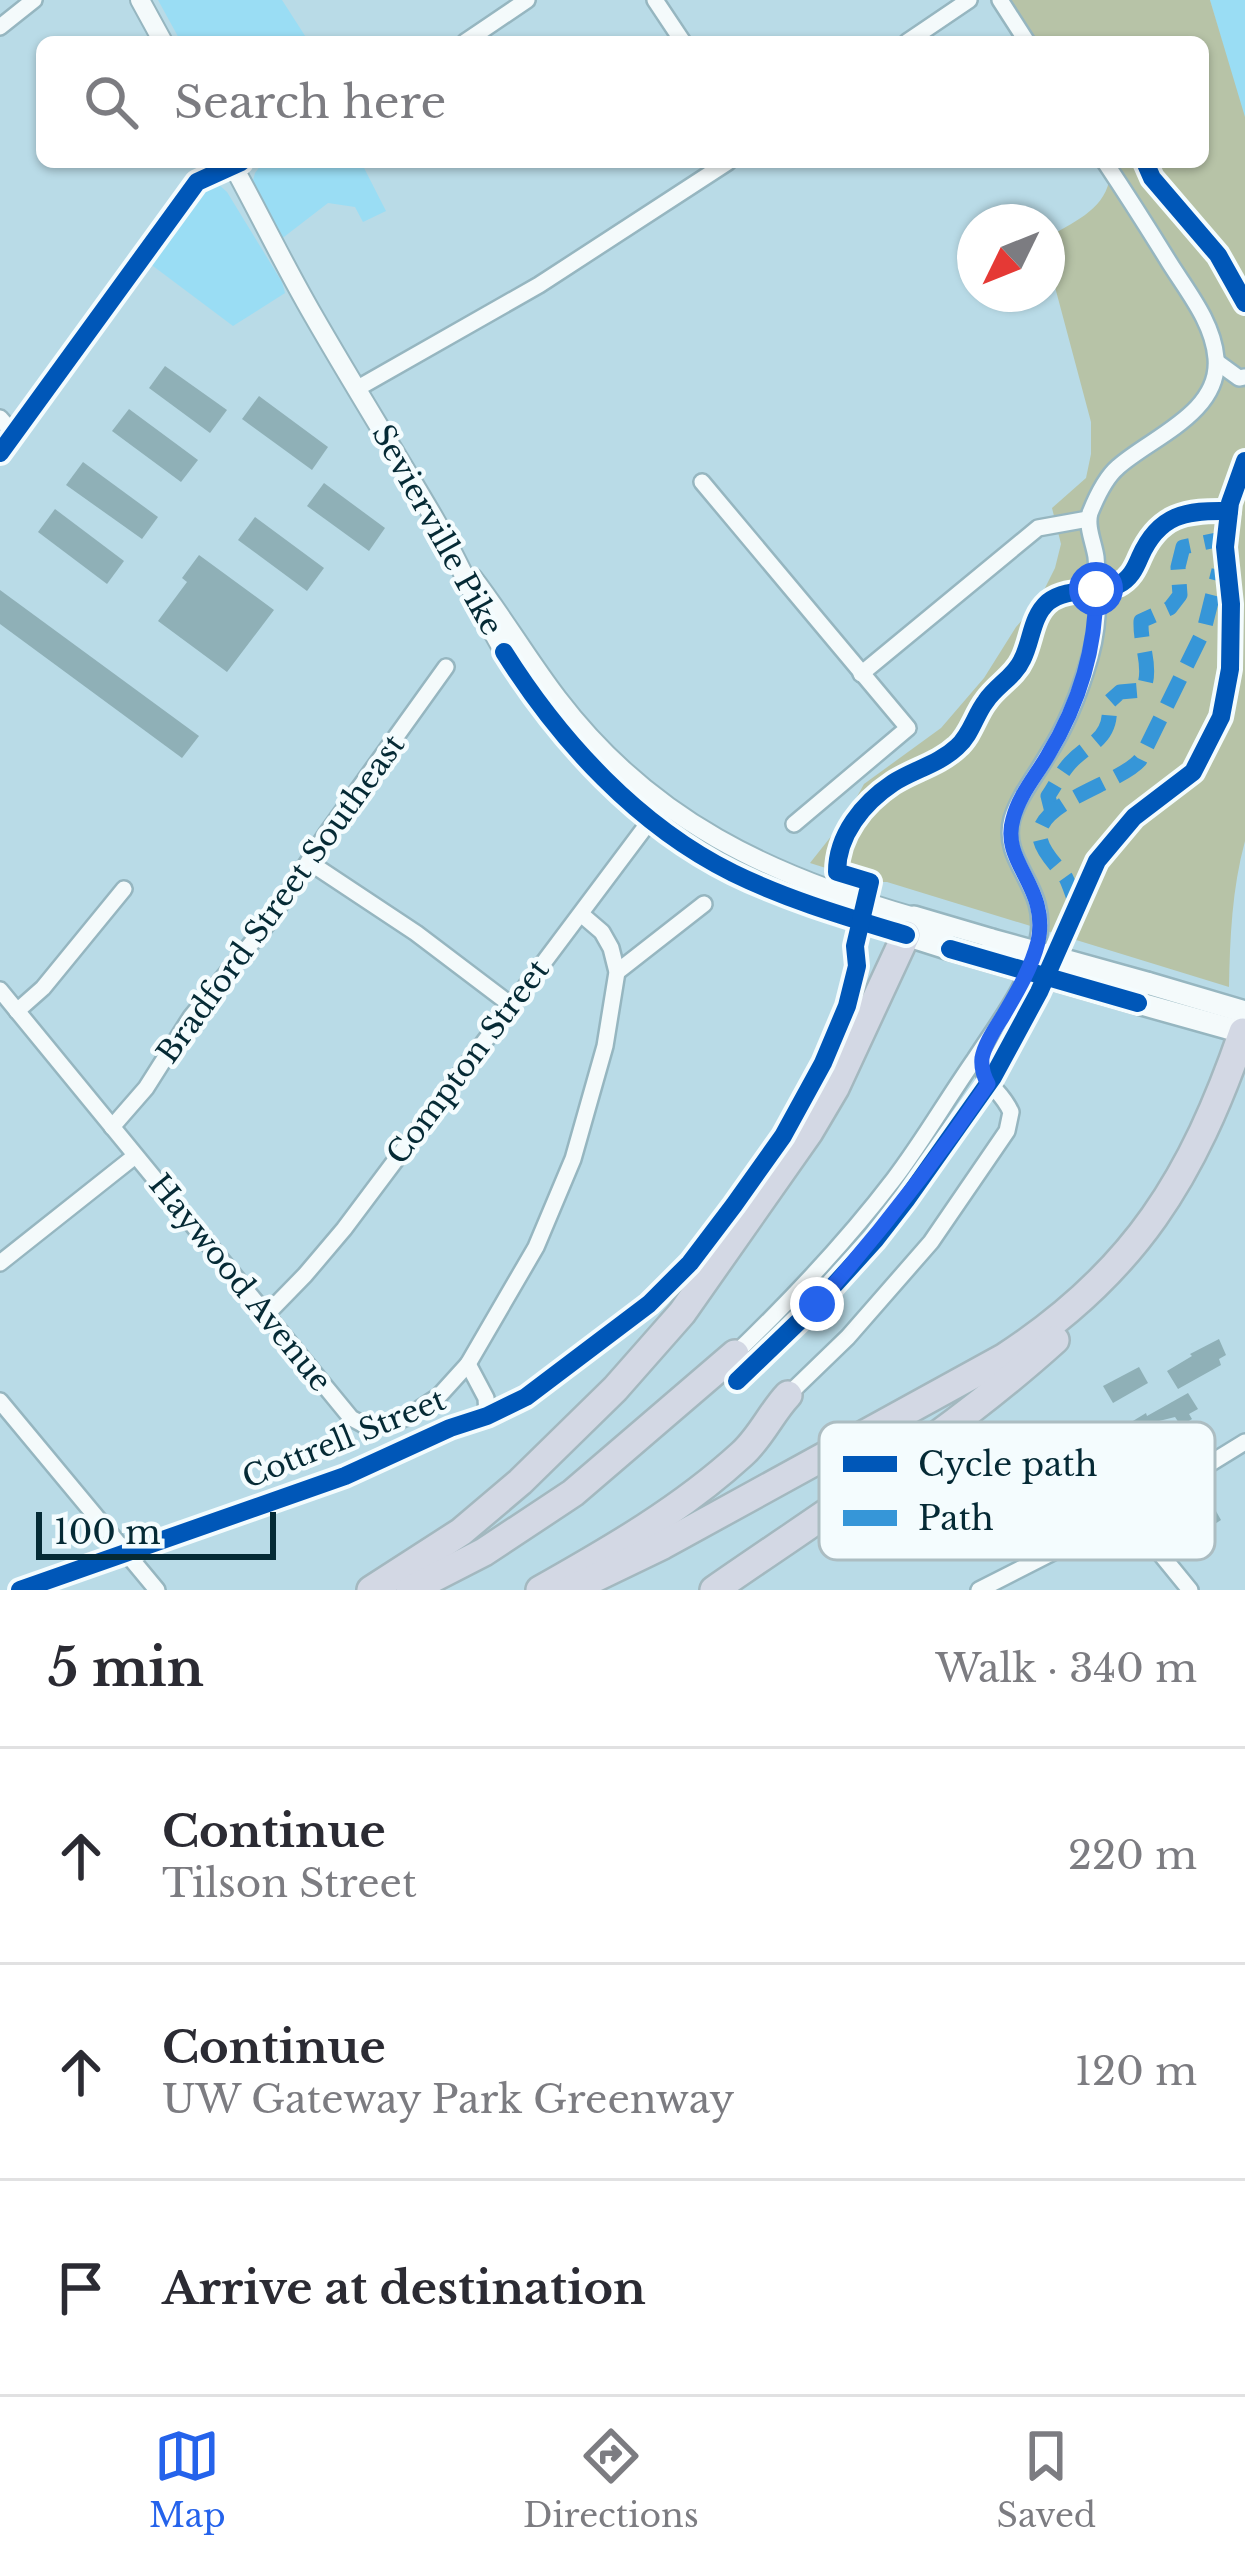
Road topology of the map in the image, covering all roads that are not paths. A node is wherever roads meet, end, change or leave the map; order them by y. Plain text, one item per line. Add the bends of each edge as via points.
1 (34, 0) edge
2 (140, 0) edge
3 (527, 0) edge
4 (655, 0) edge
5 (969, 0) edge
6 (1000, 0) edge
7 (0, 26) edge
8 (160, 36) edge
9 (474, 36) edge
10 (679, 36) edge
11 (916, 36) edge
12 (1024, 36) edge
13 (193, 168) edge
14 (225, 168) edge
15 (238, 168) edge
16 (719, 168) edge
17 (1110, 168) edge
18 (184, 199) junction
19 (1217, 362) junction
20 (1245, 377) edge
21 (358, 388) junction
22 (0, 418) edge
23 (14, 434) junction
24 (0, 453) edge
25 (702, 482) dead end
26 (1088, 519) junction
27 (452, 550) junction
28 (446, 667) dead end
29 (861, 674) junction
30 (664, 803) junction
31 (650, 820) junction
32 (794, 824) dead end
33 (309, 862) junction
34 (124, 889) dead end
35 (704, 904) dead end
36 (581, 914) junction
37 (910, 926) junction
38 (617, 972) junction
39 (0, 990) edge
40 (1142, 993) junction
41 (511, 1005) junction
42 (17, 1011) junction
43 (1244, 1025) edge
44 (986, 1046) junction
45 (1245, 1064) edge
46 (988, 1084) junction
47 (953, 1093) junction
48 (1214, 1107) junction
49 (112, 1127) junction
50 (135, 1156) junction
51 (0, 1263) edge
52 (1107, 1277) junction
53 (266, 1315) junction
54 (735, 1354) joint
55 (469, 1364) junction
56 (788, 1395) joint
57 (0, 1401) edge
58 (886, 1422) edge
59 (954, 1422) edge
60 (1245, 1442) edge
61 (819, 1459) edge
62 (1215, 1460) edge
63 (819, 1517) edge
64 (126, 1553) junction
65 (1038, 1560) edge
66 (1166, 1560) edge
67 (20, 1590) edge
68 (157, 1590) edge
69 (371, 1590) edge
70 (410, 1590) edge
71 (540, 1590) edge
72 (570, 1590) edge
73 (714, 1590) edge
74 (979, 1590) edge
75 (1190, 1590) edge

1 - 7 street
2 - 8 street
3 - 9 street
4 - 10 street
5 - 11 street
6 - 12 street
13 - 18 street
14 - 18 street
15 - 21 street, Sevierville Pike
16 - 21 street via 539,285
17 - 19 street via 1209,325
18 - 23 street
19 - 20 street
19 - 26 street via 1207,397 1119,466
21 - 27 street, Sevierville Pike
22 - 23 street
23 - 24 street
25 - 29 street
26 - 29 street via 1038,528
26 - 44 street via 1096,555 1092,651 1010,835 1040,908 1039,939
27 - 30 street, Sevierville Pike via 585,731
27 - 31 street, Sevierville Pike via 478,608 546,713
28 - 33 street, Bradford Street Southeast
29 - 32 street via 908,728
30 - 31 street, Compton Street
30 - 37 street, Sevierville Pike via 753,860
31 - 36 street, Compton Street
31 - 37 street, Sevierville Pike via 776,892
33 - 41 street
33 - 49 street, Bradford Street Southeast
34 - 42 street
35 - 38 street
36 - 38 street via 602,932
36 - 41 street, Compton Street
37 - 40 main road, Sevierville Pike, bridge via 992,940
37 - 40 main road, Sevierville Pike, bridge via 950,949
37 - 69 highway via 835,1088 682,1313 520,1482
38 - 55 street, Haywood Avenue via 573,1159 536,1247
39 - 42 street, Haywood Avenue
40 - 43 main road, Sevierville Pike
41 - 53 street, Compton Street via 344,1229
42 - 49 street, Haywood Avenue
43 - 48 highway
44 - 46 street
44 - 47 street
45 - 48 highway
46 - 47 street
46 - 56 street via 1010,1107 1007,1131 931,1242
47 - 54 street via 872,1208
48 - 52 highway via 1170,1194
49 - 50 street, Haywood Avenue
50 - 51 street
50 - 53 street, Haywood Avenue
52 - 58 highway via 1004,1357
52 - 59 highway via 1080,1316
53 - 55 street, Haywood Avenue via 366,1426 425,1407
54 - 70 highway via 560,1503
55 - 64 street, Cottrell Street via 487,1416
56 - 71 highway via 714,1477
57 - 64 street
60 - 62 street
61 - 72 highway
63 - 73 highway
64 - 67 street, Cottrell Street
64 - 68 street
65 - 74 street
66 - 75 street

